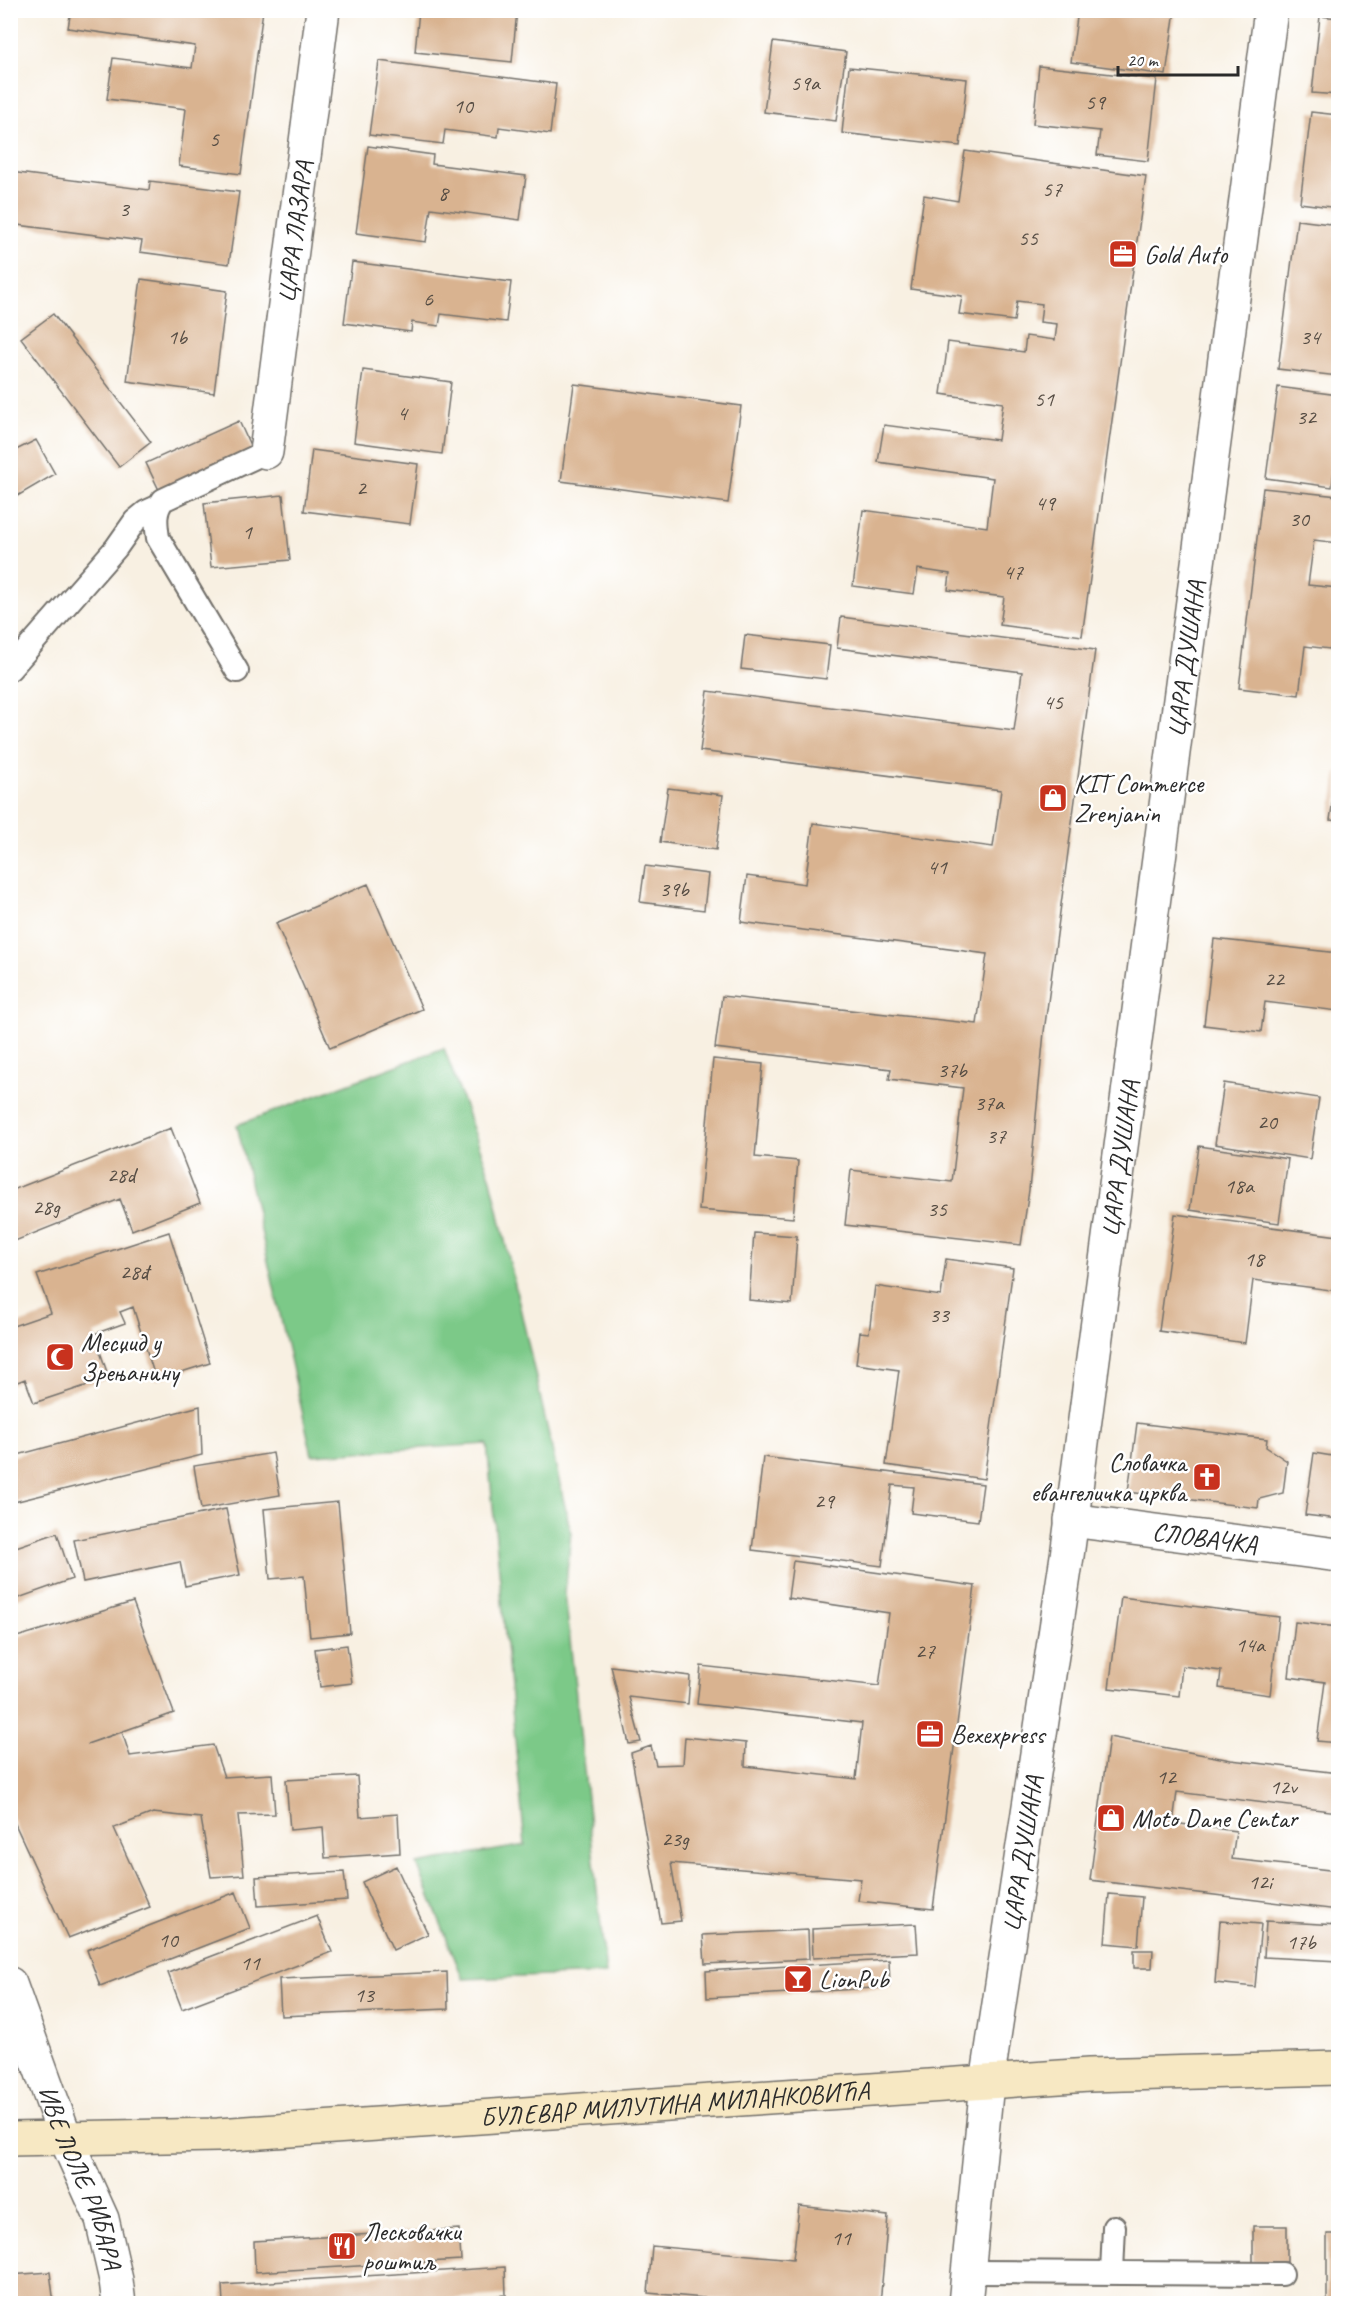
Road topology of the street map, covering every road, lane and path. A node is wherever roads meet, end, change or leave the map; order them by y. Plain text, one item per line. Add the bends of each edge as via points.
1 (323, 10) edge
2 (1271, 10) edge
3 (266, 452) joint
4 (157, 507) junction
5 (10, 669) edge
6 (237, 671) dead end
7 (1071, 1520) junction
8 (1338, 1555) edge
9 (10, 1984) edge
10 (1338, 2068) edge
11 (987, 2083) junction
12 (65, 2137) junction
13 (10, 2139) edge
14 (1114, 2227) dead end
15 (968, 2272) junction
16 (1112, 2272) junction
17 (1282, 2274) dead end
18 (119, 2304) edge
19 (965, 2304) edge

1 - 3 street, ЦАРА ЛАЗАРА
2 - 7 street, ЦАРА ДУШАНА
3 - 4 lane via 163,500
4 - 5 lane via 135,521
4 - 6 lane via 158,538
7 - 8 street, СЛОВАЧКА
7 - 11 street, ЦАРА ДУШАНА
9 - 12 street, ИВЕ ЛОЛЕ РИБАРА
10 - 11 main road, БУЛЕВАР МИЛУТИНА МИЛАНКОВИЋА via 1109,2074
11 - 12 main road, БУЛЕВАР МИЛУТИНА МИЛАНКОВИЋА via 218,2134
11 - 15 street, ЦАРА ДУШАНА
12 - 13 main road, БУЛЕВАР МИЛУТИНА МИЛАНКОВИЋА
12 - 18 street, ИВЕ ЛОЛЕ РИБАРА via 102,2220
14 - 16 lane
15 - 16 lane
15 - 19 street, ЦАРА ДУШАНА
16 - 17 lane

